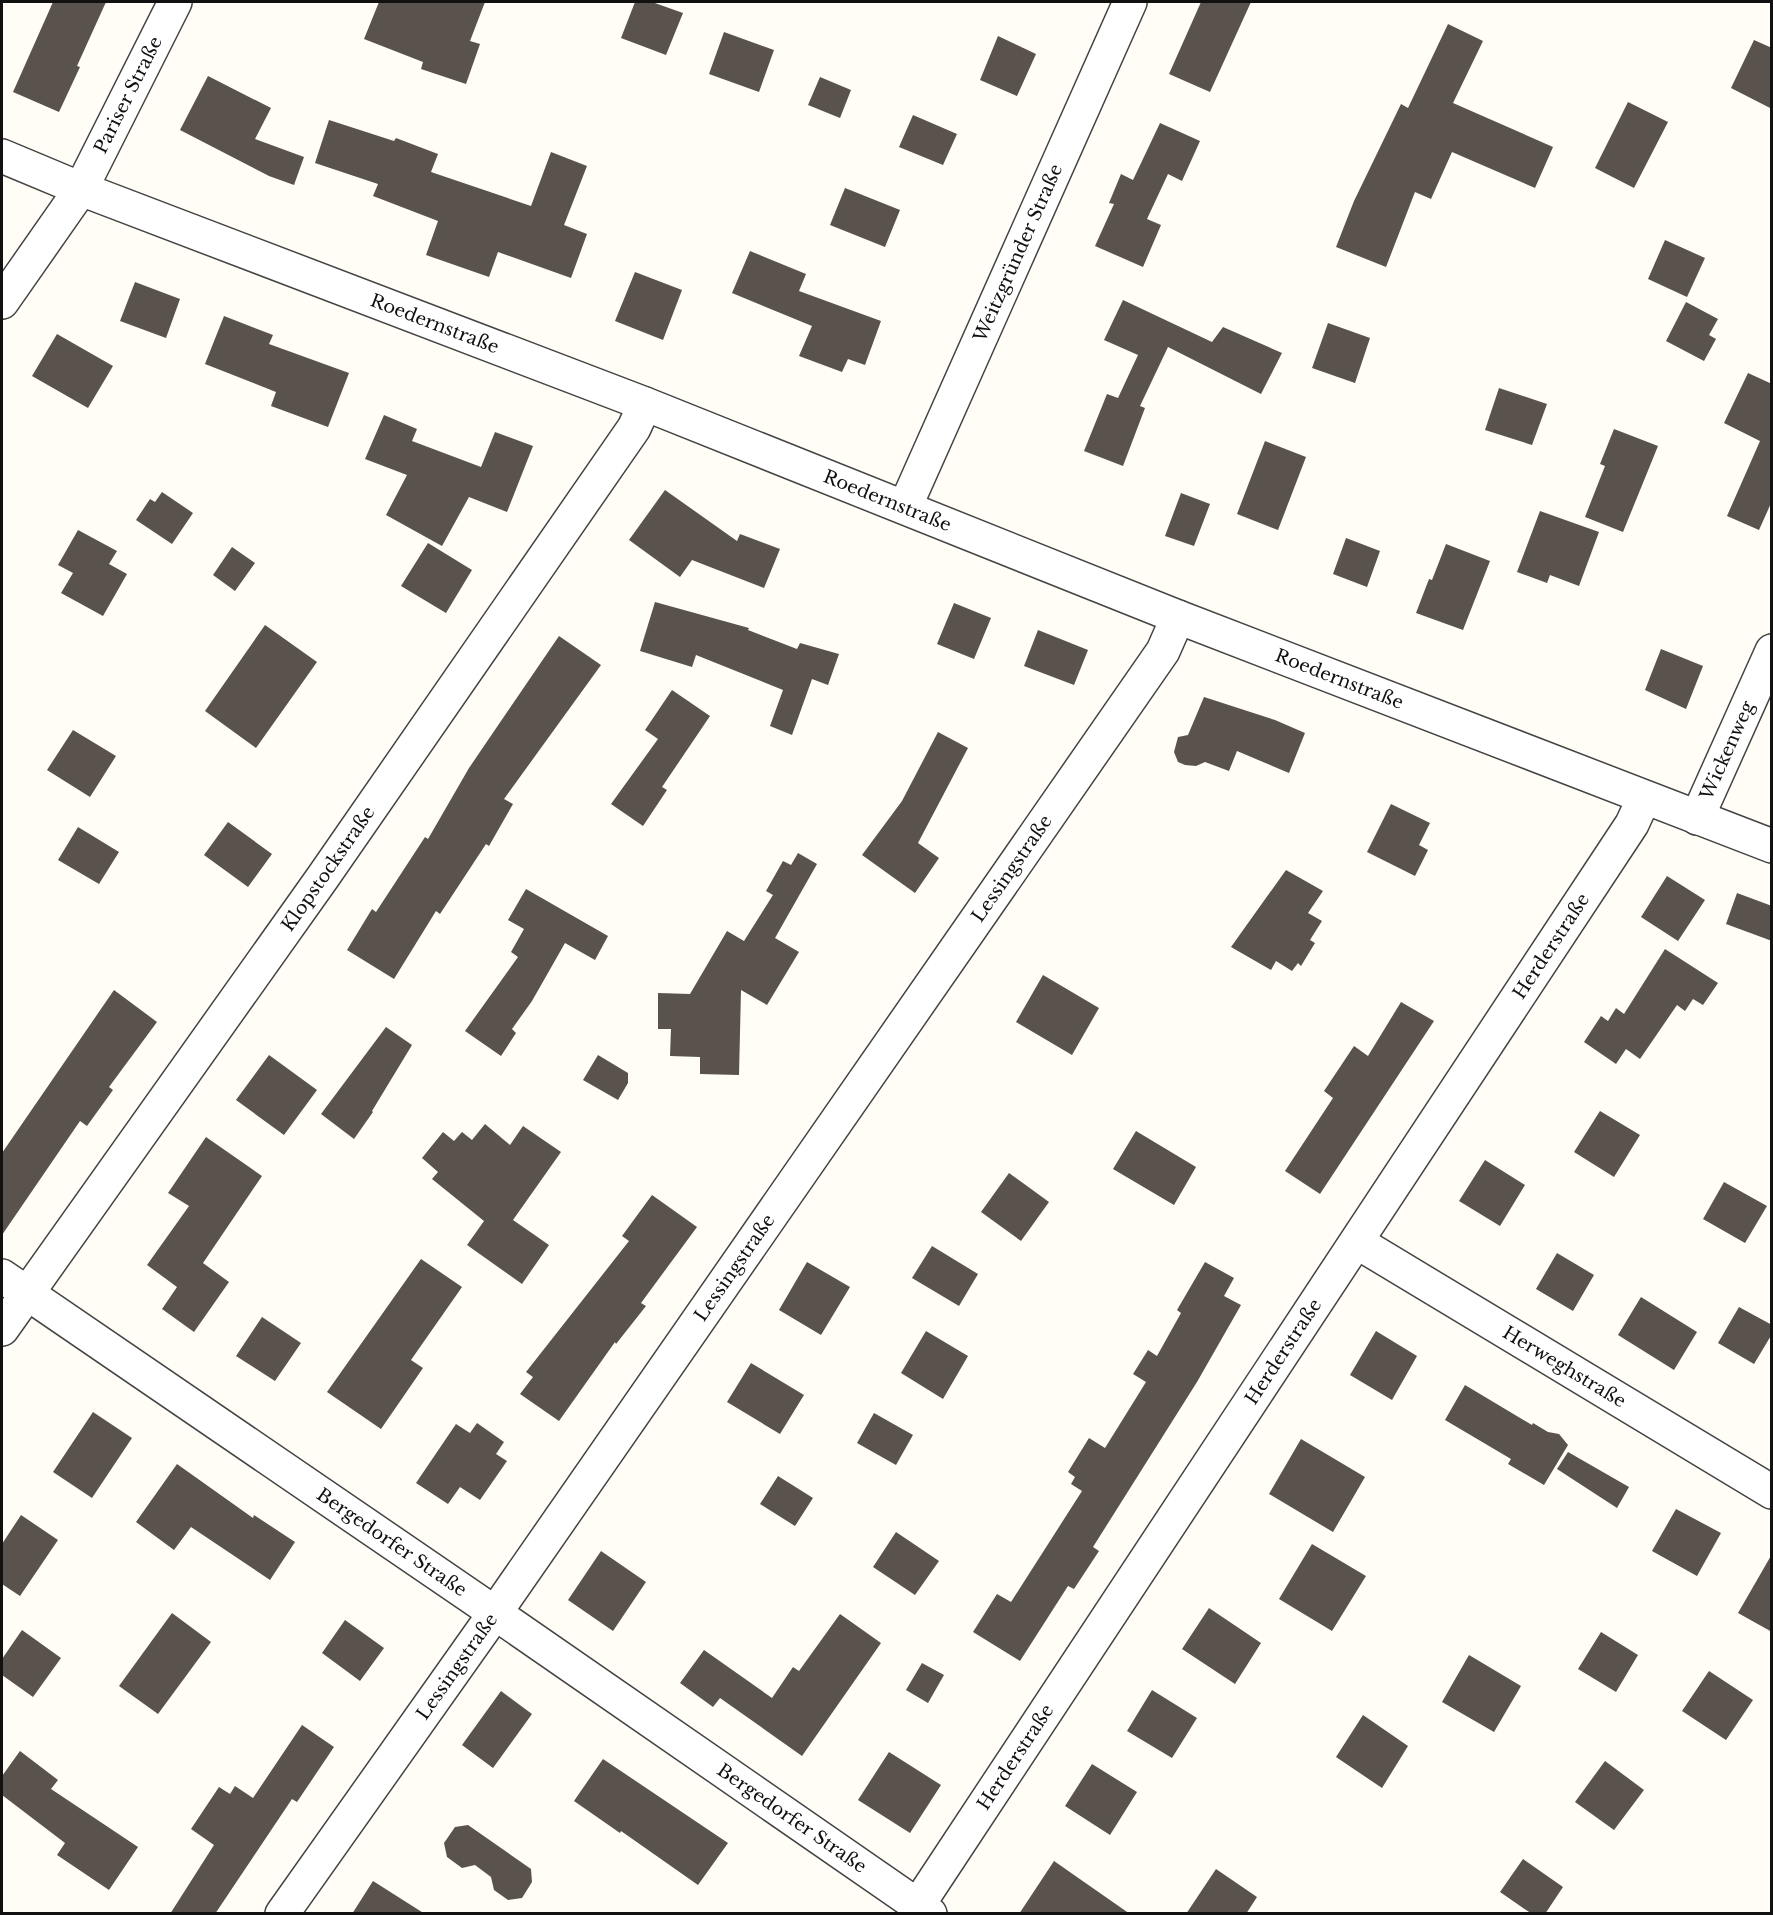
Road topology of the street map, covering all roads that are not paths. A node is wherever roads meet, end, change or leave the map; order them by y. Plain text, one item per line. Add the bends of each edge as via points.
1 (175, 2) edge
2 (1131, 2) edge
3 (2, 156) edge
4 (81, 189) junction
5 (2, 302) edge
6 (645, 404) junction
7 (905, 507) junction
8 (1178, 617) junction
9 (1772, 651) edge
10 (1644, 798) junction
11 (1697, 818) junction
12 (1772, 846) edge
13 (1357, 1242) junction
14 (14, 1285) edge
15 (2, 1329) edge
16 (1772, 1492) edge
17 (495, 1613) junction
18 (924, 1909) edge
19 (282, 1914) edge

1 - 4 street, Pariser Straße
2 - 7 street, Weitzgründer Straße
3 - 4 street, Roedernstraße
4 - 5 street, Pariser Straße
4 - 6 street, Roedernstraße
6 - 7 street, Roedernstraße
6 - 14 street, Klopstockstraße via 634,428 323,878
7 - 8 street, Roedernstraße
8 - 10 street, Roedernstraße
8 - 17 street, Lessingstraße via 1163,651
9 - 11 street, Wickenweg
10 - 11 street, Roedernstraße
10 - 13 street, Herderstraße via 1632,825
11 - 12 street, Roedernstraße
13 - 16 street, Herweghstraße
13 - 18 street, Herderstraße
14 - 15 street, Klopstockstraße
14 - 17 street, Bergedorfer Straße
17 - 18 street, Bergedorfer Straße
17 - 19 street, Lessingstraße

